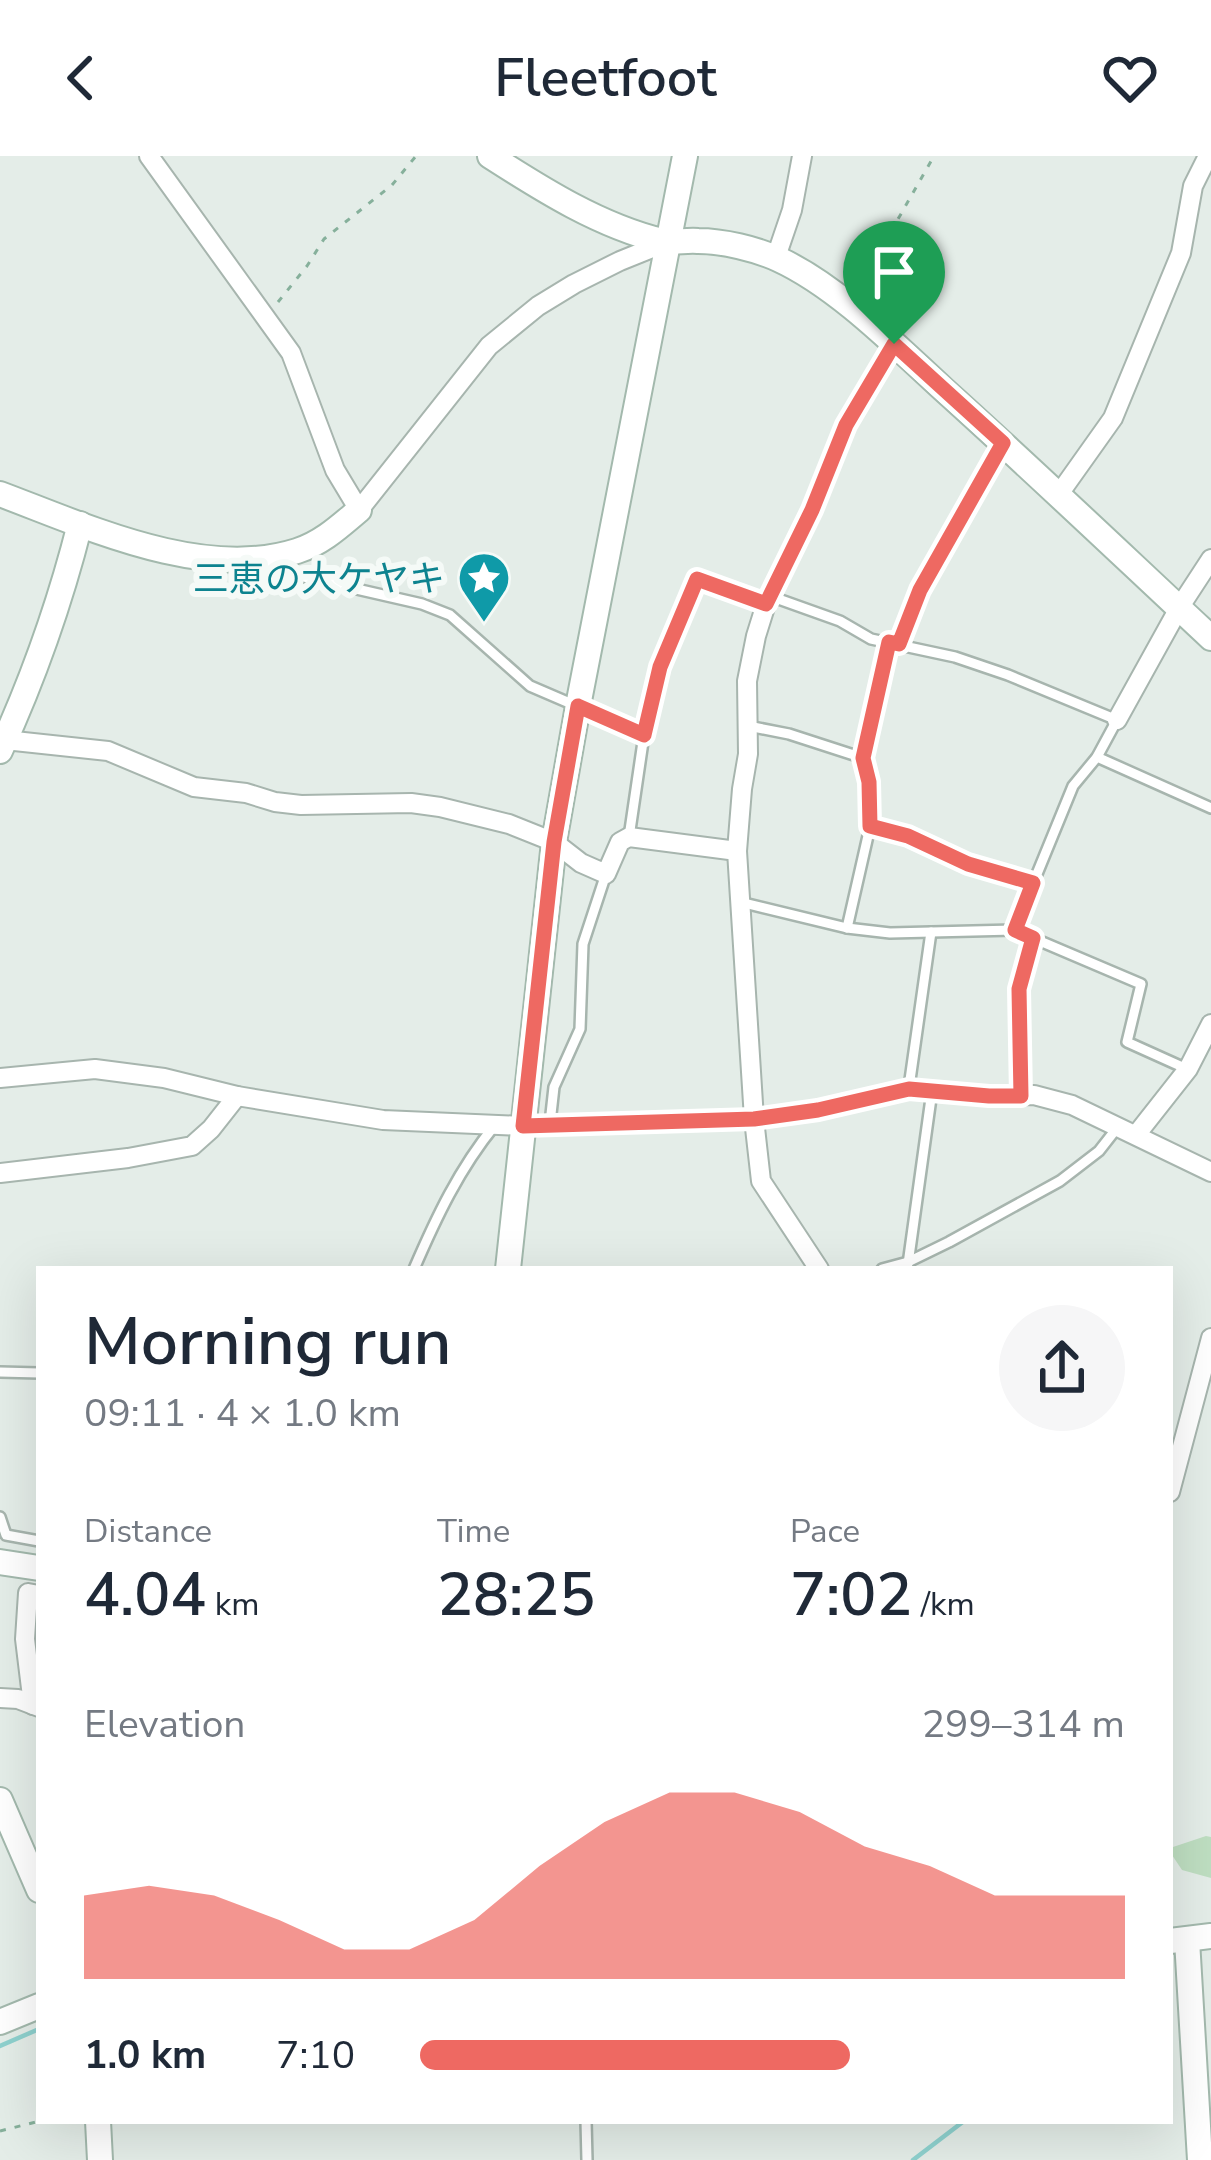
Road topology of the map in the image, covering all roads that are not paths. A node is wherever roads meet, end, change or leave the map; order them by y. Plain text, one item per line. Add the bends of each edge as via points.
1 (149, 156) edge
2 (490, 156) edge
3 (685, 156) edge
4 (802, 156) edge
5 (1208, 156) edge
6 (667, 242) junction
7 (776, 257) junction
8 (894, 344) junction
9 (1003, 443) junction
10 (0, 494) edge
11 (1060, 494) junction
12 (359, 510) junction
13 (80, 524) junction
14 (1211, 559) edge
15 (248, 560) junction
16 (768, 600) junction
17 (1179, 608) junction
18 (1211, 638) edge
19 (894, 643) junction
20 (578, 706) junction
21 (1117, 720) junction
22 (748, 725) junction
23 (644, 735) junction
24 (2, 746) edge
25 (1096, 757) junction
26 (863, 758) junction
27 (1211, 808) edge
28 (870, 826) junction
29 (629, 837) junction
30 (554, 842) junction
31 (737, 851) junction
32 (606, 874) junction
33 (1033, 883) junction
34 (740, 902) junction
35 (847, 928) junction
36 (1015, 930) junction
37 (931, 932) junction
38 (1033, 938) junction
39 (1211, 1024) edge
40 (1188, 1069) junction
41 (0, 1078) edge
42 (909, 1089) junction
43 (932, 1091) junction
44 (237, 1096) junction
45 (1021, 1096) junction
46 (754, 1119) junction
47 (495, 1125) junction
48 (550, 1125) junction
49 (523, 1126) junction
50 (1126, 1131) junction
51 (1211, 1172) edge
52 (0, 1173) edge
53 (415, 1266) edge
54 (508, 1266) edge
55 (817, 1266) edge
56 (908, 1266) edge
57 (1211, 1338) edge
58 (0, 1372) edge
59 (36, 1373) edge
60 (1173, 1481) edge
61 (0, 1517) edge
62 (36, 1540) edge
63 (0, 1562) edge
64 (36, 1568) edge
65 (36, 1594) edge
66 (0, 1698) edge
67 (36, 1706) edge
68 (0, 1800) edge
69 (36, 1883) edge
70 (1189, 1939) edge
71 (36, 2007) edge
72 (1181, 2021) edge
73 (0, 2023) edge
74 (1204, 2089) edge
75 (98, 2124) edge
76 (586, 2124) edge
77 (100, 2160) edge
78 (587, 2160) edge
79 (1200, 2160) edge

1 - 12 street via 291,353 335,470
2 - 6 street via 616,226
3 - 6 street
4 - 7 street
5 - 11 street via 1193,186 1181,253 1113,418
6 - 7 street via 702,240
6 - 12 street via 574,284 489,346
6 - 20 street
7 - 8 street
8 - 9 street
8 - 16 street via 846,425
9 - 11 street
9 - 19 lane
10 - 13 street
11 - 17 street
12 - 15 street via 298,550
13 - 15 street via 179,554
13 - 24 street via 60,601
14 - 17 street
15 - 20 lane via 450,615 530,686
16 - 19 lane
16 - 22 street via 747,681
16 - 23 lane via 697,579 660,667
17 - 18 street
17 - 21 street
19 - 21 lane via 1008,674
19 - 26 lane
20 - 23 lane
20 - 30 street
21 - 25 lane
22 - 26 lane
22 - 31 street
23 - 29 lane
24 - 30 street via 108,751 194,787 274,802 440,807
25 - 27 lane
25 - 33 lane via 1073,786
26 - 28 lane
28 - 33 lane
28 - 35 lane
29 - 31 street
29 - 32 street
30 - 32 street
30 - 49 street
31 - 34 street
32 - 48 lane via 583,944 580,1029 554,1087
33 - 36 lane
34 - 35 lane
34 - 46 street
35 - 37 lane
36 - 37 lane
36 - 38 lane
37 - 42 lane
38 - 40 lane via 1142,985 1127,1042
38 - 45 lane via 1019,989
39 - 40 street
40 - 50 street
41 - 44 street via 95,1069
42 - 43 street
42 - 46 street
43 - 45 street
43 - 56 lane
44 - 47 street via 383,1120
44 - 52 street via 192,1147
45 - 50 street via 1072,1105
46 - 48 street
46 - 55 street via 760,1181
47 - 49 street
47 - 53 lane via 455,1182
48 - 49 street
49 - 54 street
50 - 51 street
50 - 56 lane via 1060,1181
57 - 60 street
58 - 59 lane
61 - 62 lane via 6,1535
63 - 64 street
65 - 67 street via 28,1593 26,1640
66 - 67 street
68 - 69 street
70 - 72 street
71 - 73 street
72 - 74 street
74 - 79 street
75 - 77 street
76 - 78 lane

